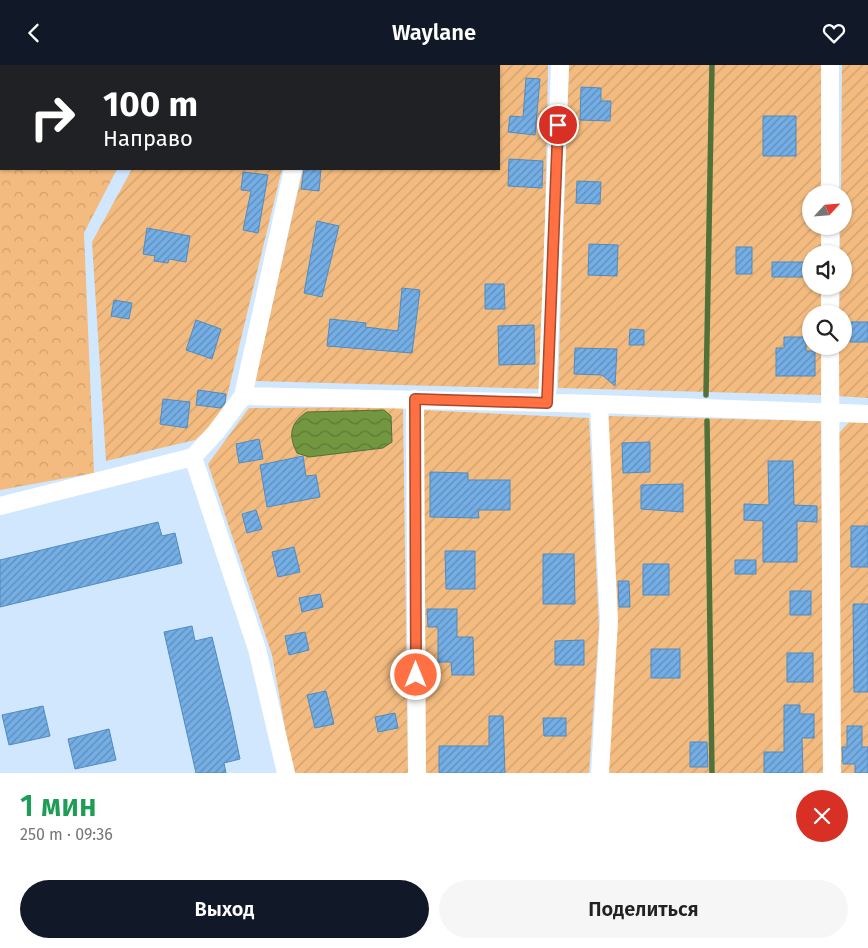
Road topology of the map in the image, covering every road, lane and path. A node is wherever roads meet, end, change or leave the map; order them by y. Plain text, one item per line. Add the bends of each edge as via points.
1 (560, 65) edge
2 (830, 65) edge
3 (292, 170) edge
4 (830, 185) edge
5 (830, 355) edge
6 (243, 396) junction
7 (415, 399) junction
8 (547, 403) junction
9 (599, 404) junction
10 (830, 413) junction
11 (868, 414) edge
12 (193, 457) junction
13 (0, 505) edge
14 (286, 773) edge
15 (417, 773) edge
16 (600, 773) edge
17 (832, 773) edge

1 - 8 street
2 - 4 street
3 - 6 street
5 - 10 street
6 - 7 street
6 - 12 street
7 - 8 street
7 - 15 street
8 - 9 street
9 - 10 street
9 - 16 street via 609,621
10 - 11 street
10 - 17 street
12 - 13 street
12 - 14 street via 257,649

